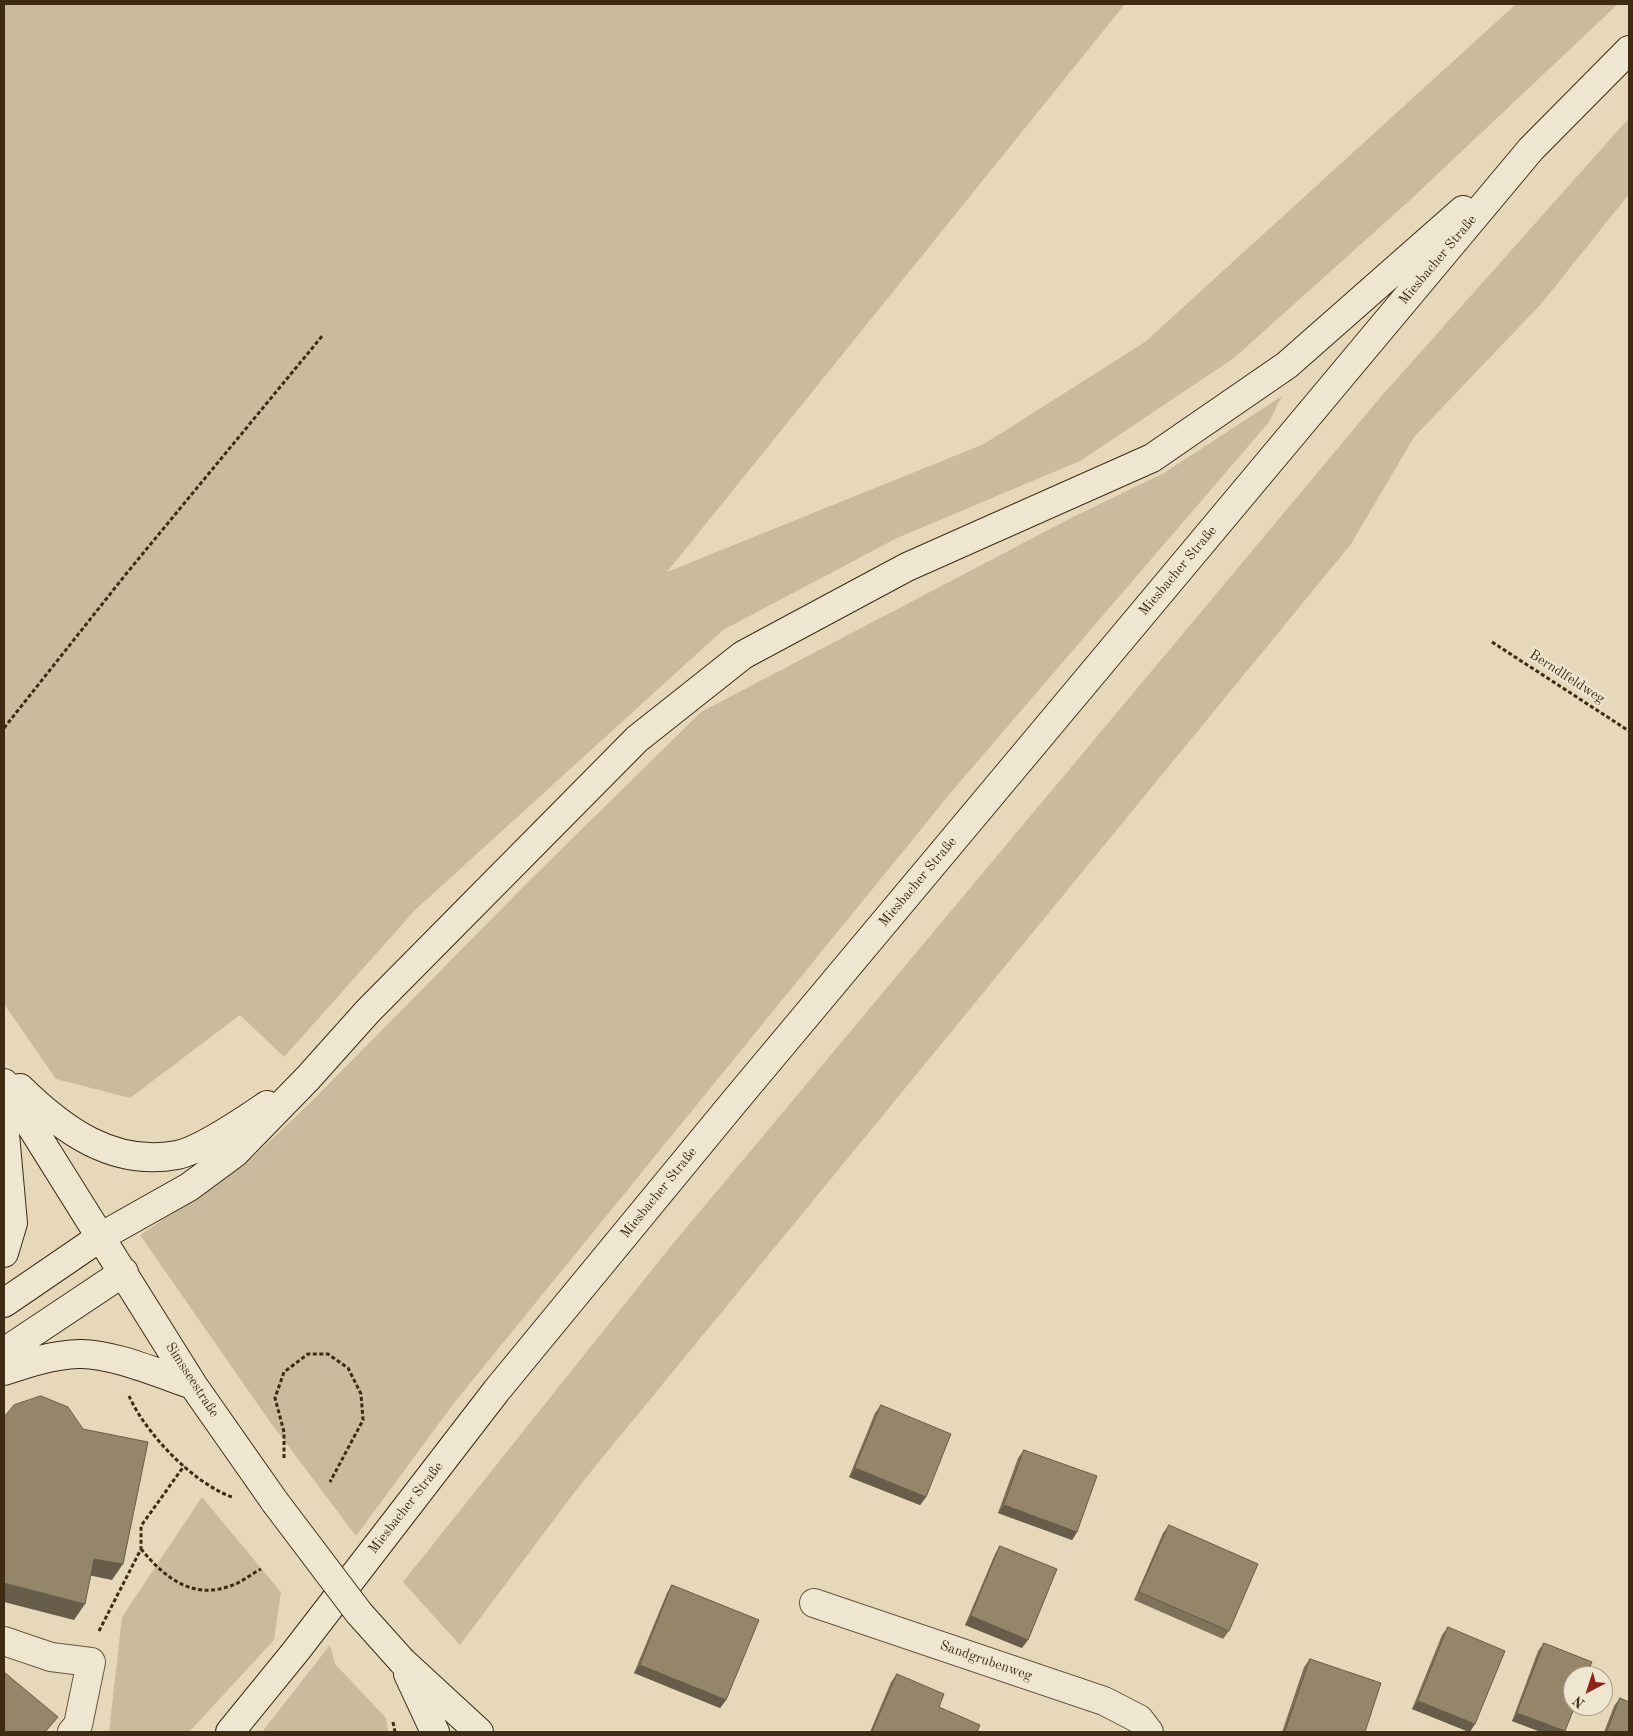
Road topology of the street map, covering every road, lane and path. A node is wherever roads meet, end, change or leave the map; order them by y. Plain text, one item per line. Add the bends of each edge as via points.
1 (1629, 50) edge
2 (1531, 150) junction
3 (324, 335) dead end
4 (1492, 642) dead end
5 (4, 728) edge
6 (1629, 731) edge
7 (4, 1072) edge
8 (308, 1078) junction
9 (4, 1083) edge
10 (4, 1123) edge
11 (102, 1236) junction
12 (4, 1253) edge
13 (124, 1272) junction
14 (4, 1303) edge
15 (4, 1352) edge
16 (4, 1371) edge
17 (193, 1385) junction
18 (184, 1466) dead end
19 (330, 1482) dead end
20 (274, 1502) junction
21 (141, 1549) junction
22 (261, 1569) dead end
23 (814, 1603) dead end
24 (4, 1641) edge
25 (402, 1661) junction
26 (91, 1662) junction
27 (72, 1732) edge
28 (230, 1732) edge
29 (435, 1732) edge
30 (479, 1732) edge
31 (1149, 1732) edge

1 - 2 main road, Miesbacher Straße
2 - 8 main road via 1287,365 1152,458 907,567 743,655 637,739 368,1011
2 - 28 main road, Miesbacher Straße via 497,1390
3 - 5 path via 126,574
4 - 6 path, Berndlfeldweg
7 - 8 main road via 48,1115 80,1138 112,1150 147,1157 179,1155 206,1142
8 - 11 main road via 235,1154 189,1187
9 - 11 main road, Simsseestraße
10 - 12 main road via 13,1223
11 - 13 main road, Simsseestraße
11 - 14 main road
13 - 15 main road
13 - 17 main road, Simsseestraße
16 - 17 main road via 38,1360 80,1354 122,1361
17 - 20 main road, Simsseestraße
18 - 21 path via 141,1526
19 - 20 path via 363,1420 361,1394 348,1368 328,1354 308,1354 284,1372 275,1398 284,1432 284,1467
20 - 25 main road, Simsseestraße, bridge via 353,1606
21 - 22 path via 176,1583 199,1590 230,1586
21 - 26 path via 107,1612 90,1652
23 - 31 main road, Sandgrubenweg via 1104,1701 1139,1719
24 - 26 main road via 51,1658
25 - 29 main road
25 - 30 main road
26 - 27 main road via 78,1725

